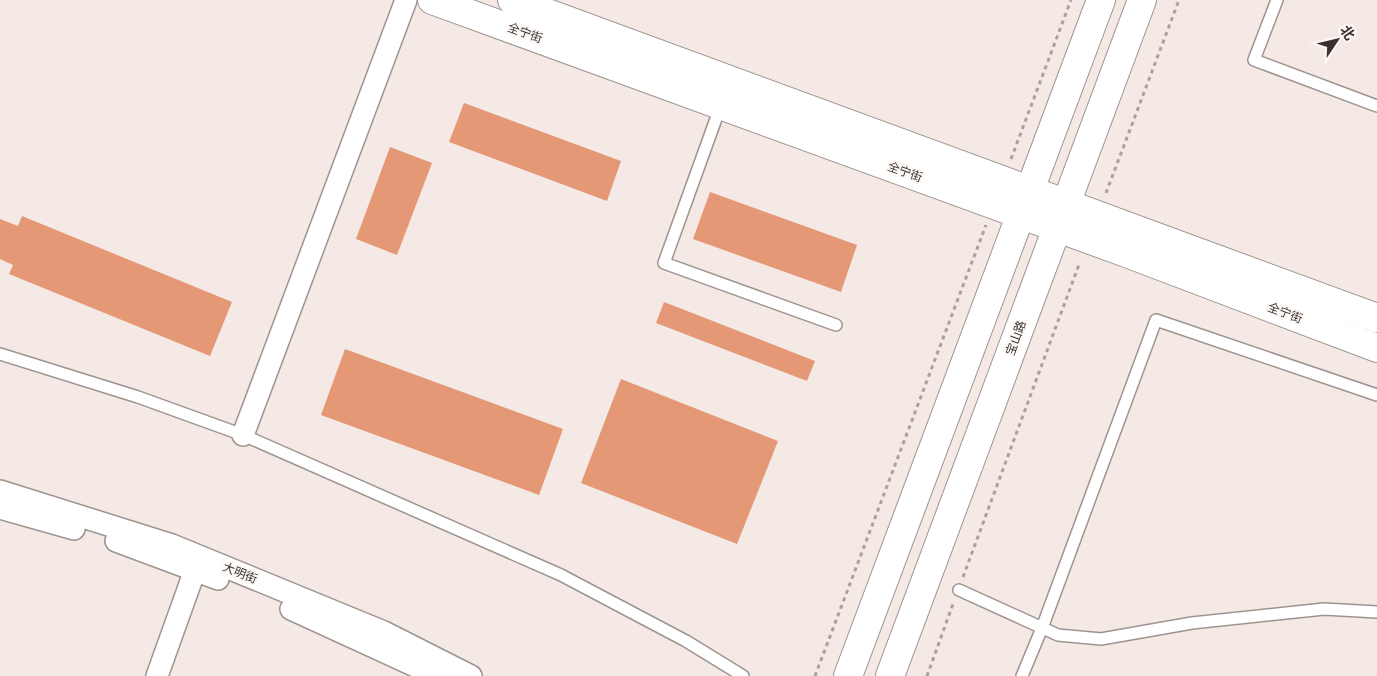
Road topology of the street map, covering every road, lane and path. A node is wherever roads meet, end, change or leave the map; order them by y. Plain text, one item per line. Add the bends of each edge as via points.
1 (406, 0) edge
2 (432, 0) edge
3 (512, 0) edge
4 (1070, 0) edge
5 (1100, 0) edge
6 (1142, 0) edge
7 (1179, 0) edge
8 (1277, 0) edge
9 (726, 92) junction
10 (1377, 106) edge
11 (998, 192) junction
12 (1025, 202) junction
13 (1061, 216) junction
14 (1093, 227) junction
15 (1377, 318) edge
16 (836, 326) dead end
17 (1377, 348) edge
18 (0, 354) edge
19 (1377, 395) edge
20 (243, 435) junction
21 (0, 491) edge
22 (0, 508) edge
23 (195, 570) junction
24 (959, 590) junction
25 (1377, 612) edge
26 (1042, 628) junction
27 (157, 676) edge
28 (437, 676) edge
29 (471, 676) edge
30 (743, 676) edge
31 (815, 676) edge
32 (848, 676) edge
33 (890, 676) edge
34 (927, 676) edge
35 (1022, 676) edge

1 - 20 street
2 - 9 street, 全宁街
3 - 9 street, 全宁街
4 - 11 path
5 - 12 street
6 - 13 street, 宝山路
7 - 14 path
8 - 10 lane via 1254,60
9 - 11 street, 全宁街
9 - 16 lane via 664,263
11 - 12 street, 全宁街
11 - 31 path
12 - 13 street, 全宁街
12 - 32 street
13 - 14 street, 全宁街
13 - 33 street, 宝山路
14 - 15 street, 全宁街
14 - 17 street, 全宁街
14 - 24 path
18 - 20 lane via 138,396
19 - 26 lane via 1156,320
20 - 30 lane via 561,575 686,641
21 - 29 street, 大明街 via 172,544 384,632
22 - 23 street, 大明街 via 105,538
23 - 27 street
23 - 28 street, 大明街 via 277,602
24 - 26 lane
24 - 34 path
25 - 26 lane via 1324,609 1192,623 1101,639 1058,635
26 - 35 lane

